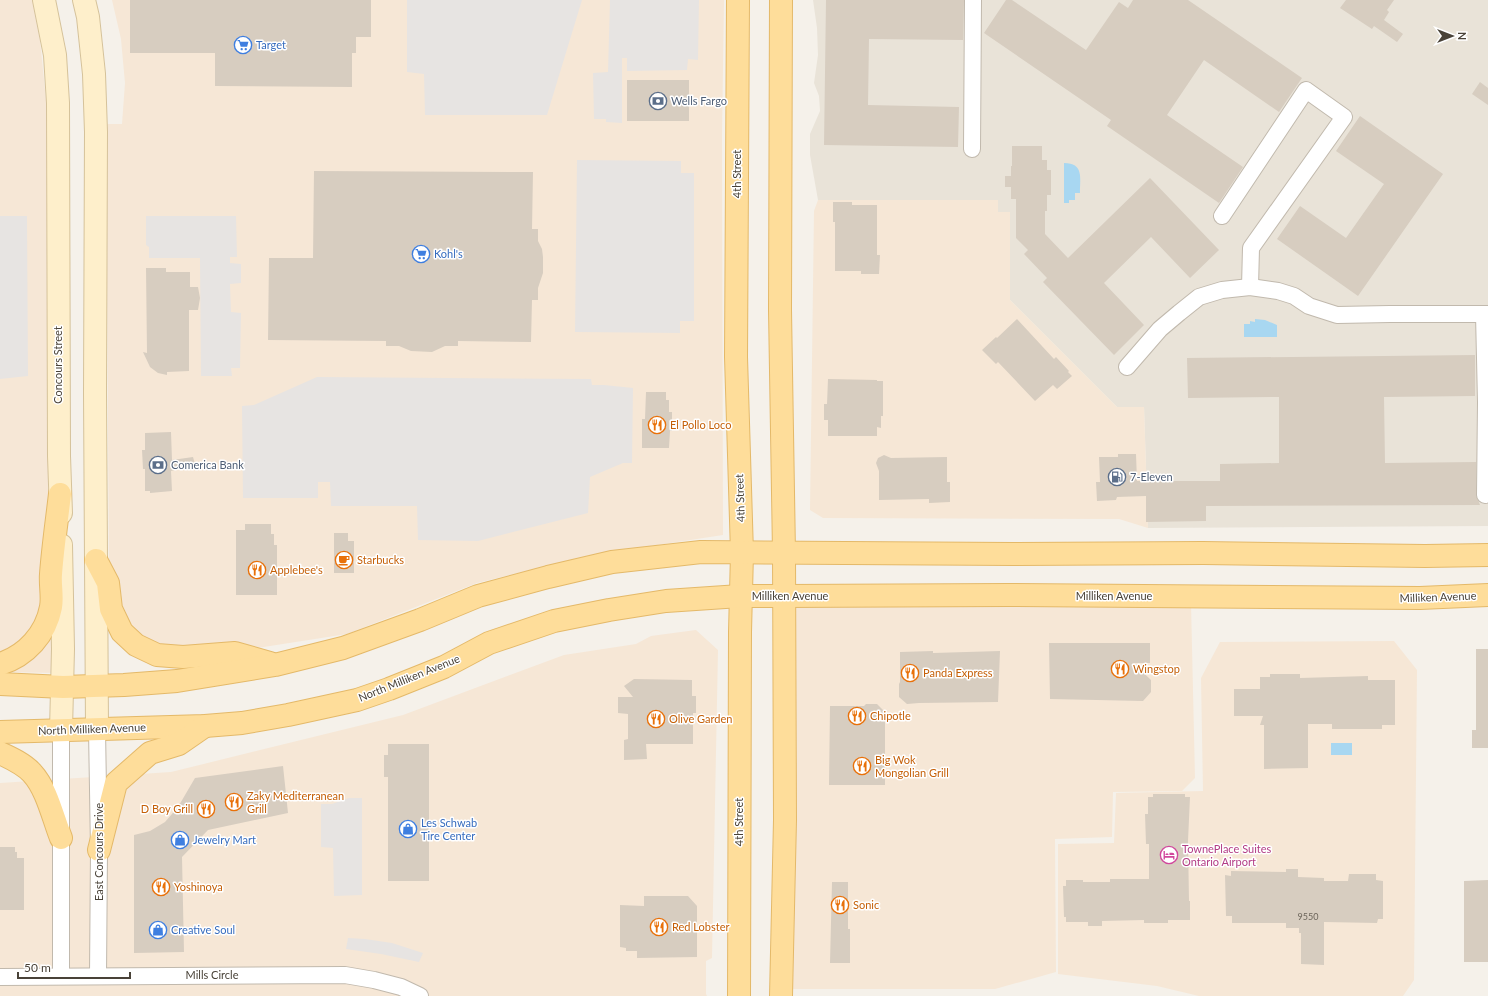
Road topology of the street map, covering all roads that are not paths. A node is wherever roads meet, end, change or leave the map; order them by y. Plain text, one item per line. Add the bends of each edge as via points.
1 (44, 0) edge
2 (84, 0) edge
3 (738, 0) edge
4 (781, 0) edge
5 (973, 0) edge
6 (972, 149) dead end
7 (1222, 216) dead end
8 (1250, 287) junction
9 (1486, 314) edge
10 (1127, 367) dead end
11 (60, 494) junction
12 (1485, 495) dead end
13 (742, 553) junction
14 (784, 553) junction
15 (1488, 555) edge
16 (96, 560) junction
17 (1488, 595) edge
18 (740, 596) junction
19 (784, 596) junction
20 (0, 664) edge
21 (275, 665) junction
22 (0, 684) edge
23 (63, 687) junction
24 (96, 687) junction
25 (205, 726) junction
26 (97, 729) junction
27 (62, 730) junction
28 (0, 732) edge
29 (0, 753) edge
30 (61, 838) junction
31 (99, 850) junction
32 (62, 976) junction
33 (98, 976) junction
34 (0, 977) edge
35 (420, 996) edge
36 (739, 996) edge
37 (781, 996) edge

1 - 11 street, Concours Street via 55,55 58,103
2 - 16 street via 94,74 96,117
3 - 13 main road, 4th Street via 736,357
4 - 14 main road via 780,310
5 - 6 street
7 - 8 street via 1306,90 1344,117 1251,248
8 - 9 street via 1278,290 1294,296 1309,306 1337,315
8 - 10 street via 1222,290 1199,297 1160,330
9 - 12 street
11 - 20 main road via 51,574 51,607 43,632 20,654
11 - 23 street, Concours Street
13 - 14 main road
13 - 18 main road, 4th Street
13 - 21 main road via 701,552 612,562 548,577 478,596 342,648
14 - 15 main road
14 - 19 main road
16 - 21 main road via 108,583 111,609 122,632 136,645 157,654 183,657 235,653
16 - 24 street
17 - 19 main road, Milliken Avenue via 1420,598
18 - 19 main road, Milliken Avenue
18 - 25 main road, North Milliken Avenue via 666,601 554,621 489,643 444,667 357,700 242,723
18 - 36 main road, 4th Street
19 - 37 main road via 785,820
21 - 24 main road via 178,681
22 - 23 main road
23 - 24 main road
23 - 27 street, Concours Street
24 - 26 street
25 - 26 main road, North Milliken Avenue
25 - 31 main road via 179,744 150,753 116,783
26 - 27 main road, North Milliken Avenue
26 - 31 street, East Concours Drive
27 - 28 main road, North Milliken Avenue
27 - 30 street
29 - 30 main road via 32,772 43,788
30 - 32 street
31 - 33 street, East Concours Drive
32 - 33 street, Mills Circle
32 - 34 street, Mills Circle
33 - 35 street, Mills Circle via 345,975 401,987

